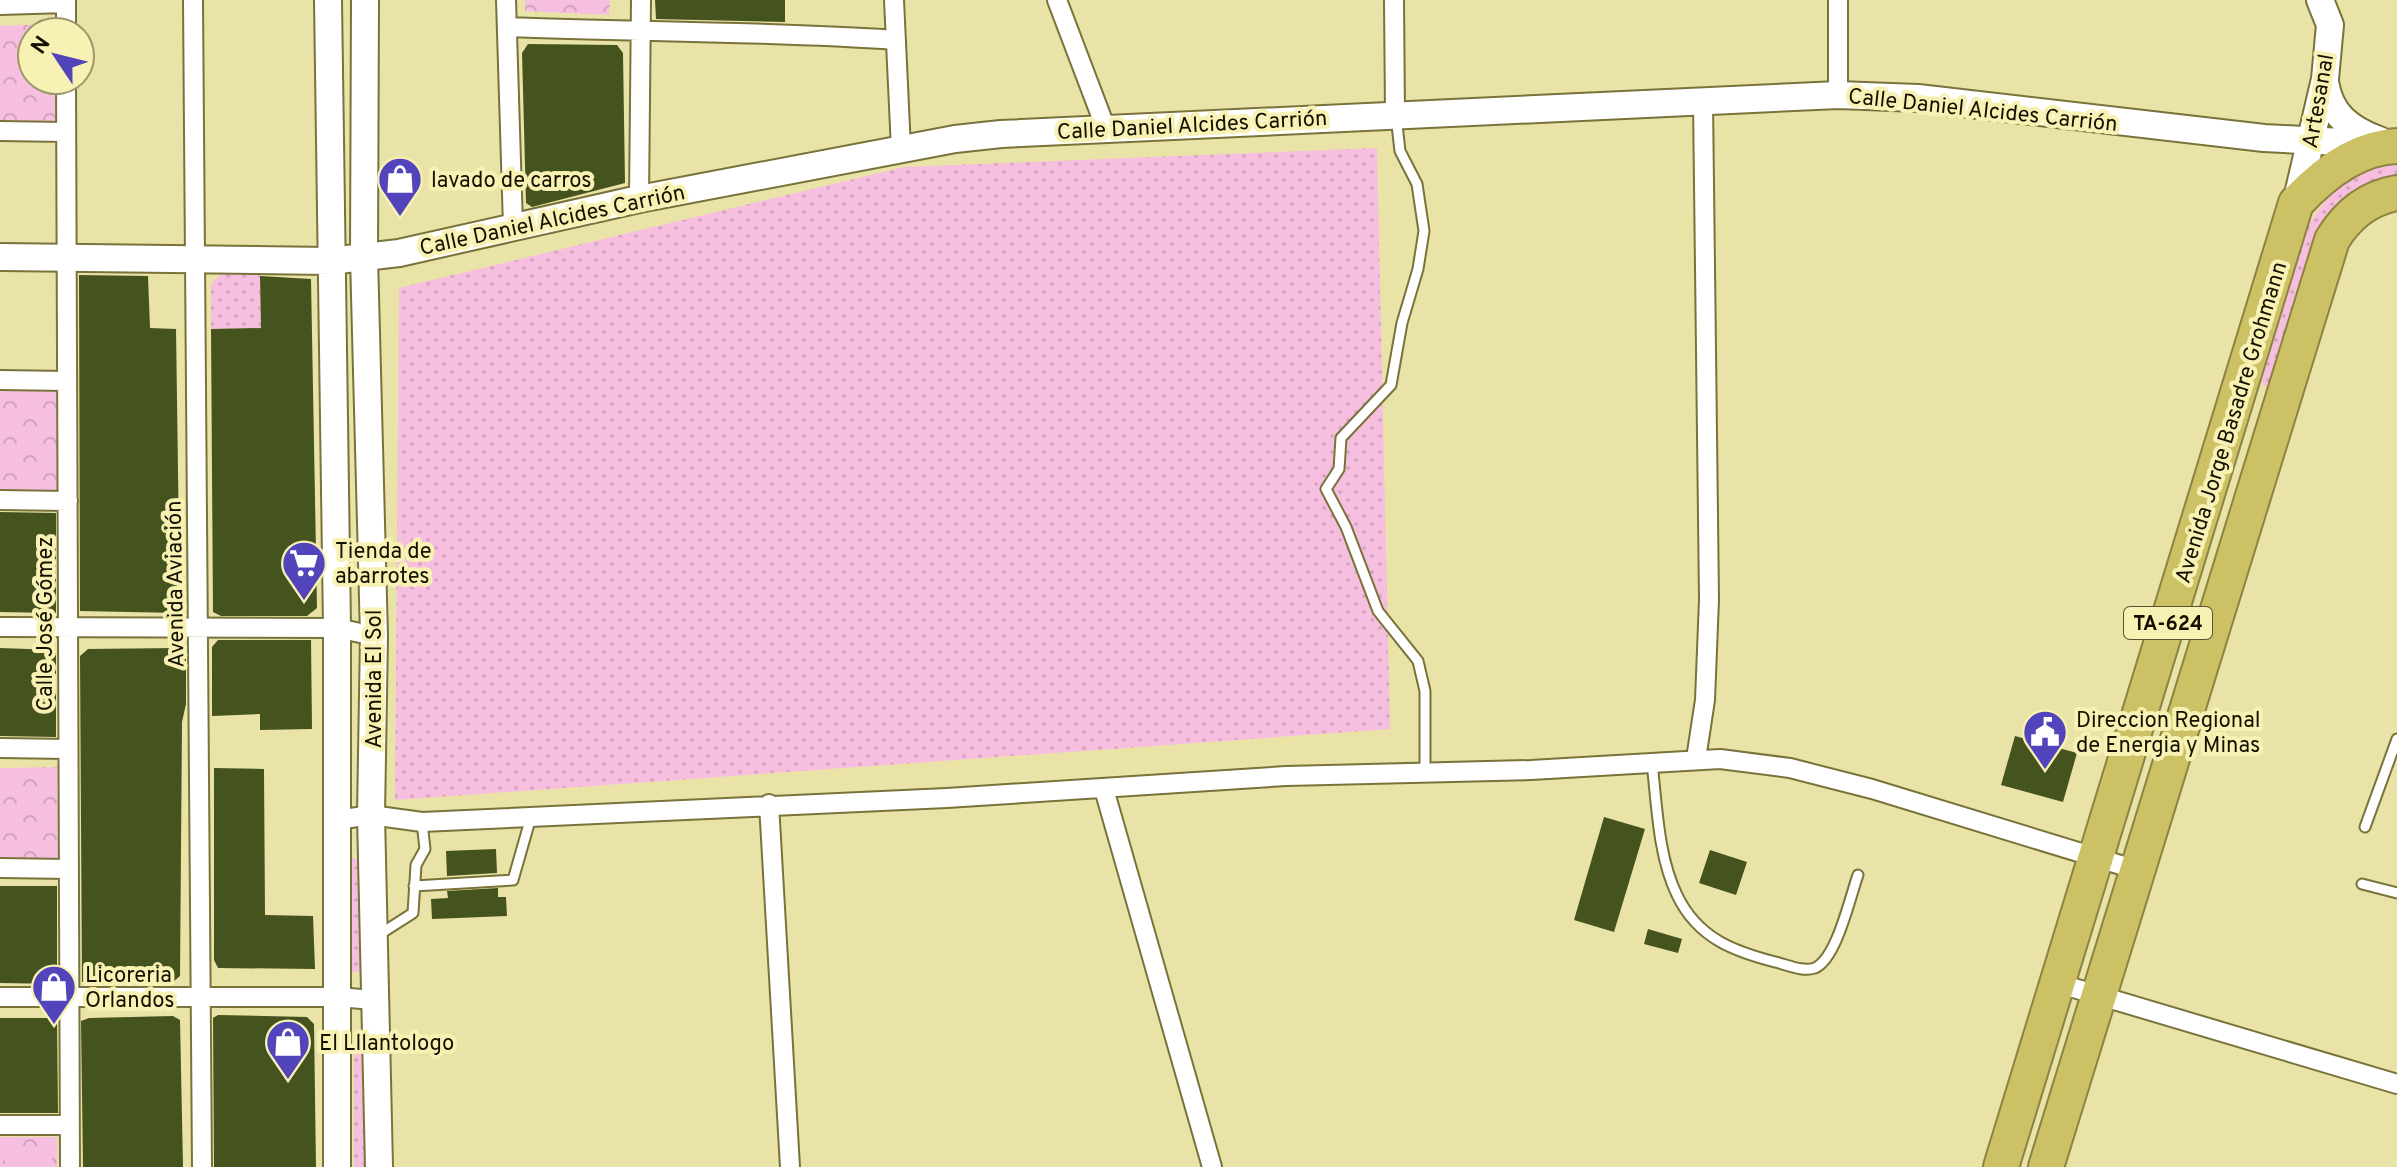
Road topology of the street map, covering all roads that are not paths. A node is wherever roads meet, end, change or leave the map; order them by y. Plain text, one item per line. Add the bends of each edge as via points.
1 (193, 0) edge
2 (328, 0) edge
3 (365, 0) edge
4 (506, 0) edge
5 (641, 0) edge
6 (894, 0) edge
7 (1057, 0) edge
8 (1394, 0) edge
9 (1838, 0) edge
10 (2320, 0) edge
11 (66, 2) edge
12 (0, 5) edge
13 (507, 27) junction
14 (642, 32) junction
15 (896, 40) junction
16 (2325, 79) junction
17 (1838, 95) junction
18 (66, 96) edge
19 (1703, 101) junction
20 (1395, 113) junction
21 (1106, 129) junction
22 (0, 131) edge
23 (66, 132) junction
24 (2264, 138) junction
25 (2312, 140) junction
26 (2395, 145) edge
27 (901, 149) junction
28 (2397, 193) edge
29 (639, 199) junction
30 (2296, 203) junction
31 (513, 226) junction
32 (0, 257) edge
33 (364, 257) junction
34 (67, 258) junction
35 (195, 259) junction
36 (330, 261) junction
37 (0, 380) edge
38 (67, 381) junction
39 (2242, 387) junction
40 (2283, 399) junction
41 (0, 500) edge
42 (68, 501) junction
43 (0, 627) edge
44 (68, 627) junction
45 (199, 627) junction
46 (337, 628) junction
47 (374, 636) junction
48 (2397, 739) edge
49 (0, 748) edge
50 (68, 749) junction
51 (1696, 759) junction
52 (1652, 762) junction
53 (1425, 773) junction
54 (1104, 789) junction
55 (769, 804) junction
56 (371, 815) junction
57 (531, 815) junction
58 (337, 820) junction
59 (422, 822) junction
60 (2365, 827) dead end
61 (2095, 858) junction
62 (0, 868) edge
63 (69, 869) junction
64 (2137, 870) junction
65 (1858, 875) dead end
66 (2362, 884) dead end
67 (414, 886) junction
68 (2397, 893) edge
69 (374, 938) junction
70 (2057, 983) junction
71 (2098, 995) junction
72 (0, 997) edge
73 (69, 997) junction
74 (337, 997) junction
75 (202, 998) junction
76 (374, 1000) junction
77 (2397, 1084) edge
78 (0, 1125) edge
79 (69, 1125) junction
80 (70, 1167) edge
81 (202, 1167) edge
82 (337, 1167) edge
83 (379, 1167) edge
84 (790, 1167) edge
85 (1212, 1167) edge
86 (2001, 1167) edge
87 (2046, 1167) edge

1 - 35 street, Avenida Aviación
2 - 36 street, Avenida El Sol
3 - 33 street, Avenida El Sol
4 - 13 street
5 - 14 street
6 - 15 street
7 - 21 street
8 - 20 street
9 - 17 street
10 - 16 street, Artesanal via 2330,25
11 - 12 street
13 - 14 street
13 - 31 street
14 - 15 street
14 - 29 street
15 - 27 street
16 - 25 street, Artesanal
16 - 26 street via 2342,120 2355,131
17 - 19 street, Calle Daniel Alcides Carrión
17 - 24 street, Calle Daniel Alcides Carrión via 1918,98
18 - 23 street, Calle José Gómez
19 - 20 street, Calle Daniel Alcides Carrión
19 - 51 street via 1709,600 1705,700
20 - 21 street, Calle Daniel Alcides Carrión
20 - 53 lane via 1400,151 1417,184 1424,231 1418,269 1391,385 1341,438 1339,469 1326,489 1378,611 1418,661 1425,691
21 - 27 street, Calle Daniel Alcides Carrión via 1001,134
22 - 23 street
23 - 34 street, Calle José Gómez
24 - 25 street, Calle Daniel Alcides Carrión
24 - 30 street via 2292,170
25 - 26 street, Calle Daniel Alcides Carrión
25 - 30 street, Artesanal
26 - 30 highway via 2339,165
27 - 29 street, Calle Daniel Alcides Carrión
28 - 40 highway, Avenida Jorge Basadre Grohmann / TA-624 via 2364,205 2332,240
29 - 31 street, Calle Daniel Alcides Carrión
30 - 39 highway, Avenida Jorge Basadre Grohmann / TA-624
31 - 33 street, Calle Daniel Alcides Carrión
32 - 34 street, Calle Daniel Alcides Carrión
33 - 36 street, Calle Daniel Alcides Carrión
33 - 47 street, Avenida El Sol
34 - 35 street, Calle Daniel Alcides Carrión
34 - 38 street, Calle José Gómez
35 - 36 street, Calle Daniel Alcides Carrión
35 - 45 street, Avenida Aviación
36 - 46 street, Avenida El Sol
37 - 38 street
38 - 42 street, Calle José Gómez
39 - 40 highway
39 - 61 highway, Avenida Jorge Basadre Grohmann / TA-624
40 - 64 highway, Avenida Jorge Basadre Grohmann / TA-624
41 - 42 street
42 - 44 street, Calle José Gómez
43 - 44 street
44 - 45 street
44 - 50 street, Calle José Gómez
45 - 46 street
45 - 75 street, Avenida Aviación
46 - 47 street
46 - 58 street, Avenida El Sol
47 - 56 street, Avenida El Sol
48 - 60 lane
49 - 50 street
50 - 63 street, Calle José Gómez
51 - 52 street
51 - 61 street via 1790,768
52 - 53 street
52 - 65 lane via 1676,894 1693,922 1713,940 1735,952 1801,969 1815,967 1831,953
53 - 54 street via 1240,778
54 - 55 street
54 - 85 street
55 - 57 street
55 - 84 street
56 - 58 street
56 - 59 street
56 - 69 street, Avenida El Sol
57 - 59 street
57 - 67 lane via 513,880
58 - 74 street, Avenida El Sol
59 - 67 lane via 425,849 416,865
61 - 64 street
61 - 70 highway, Avenida Jorge Basadre Grohmann / TA-624
62 - 63 street
63 - 73 street, Calle José Gómez
64 - 71 highway, Avenida Jorge Basadre Grohmann / TA-624
66 - 68 lane
67 - 69 lane via 413,913
69 - 76 street, Avenida El Sol
70 - 71 street
70 - 86 highway, Avenida Jorge Basadre Grohmann / TA-624
71 - 77 street
71 - 87 highway, Avenida Jorge Basadre Grohmann / TA-624
72 - 73 street
73 - 75 street
73 - 79 street, Calle José Gómez
74 - 75 street
74 - 76 street
74 - 82 street, Avenida El Sol
75 - 81 street, Avenida Aviación
76 - 83 street, Avenida El Sol
78 - 79 street
79 - 80 street, Calle José Gómez

